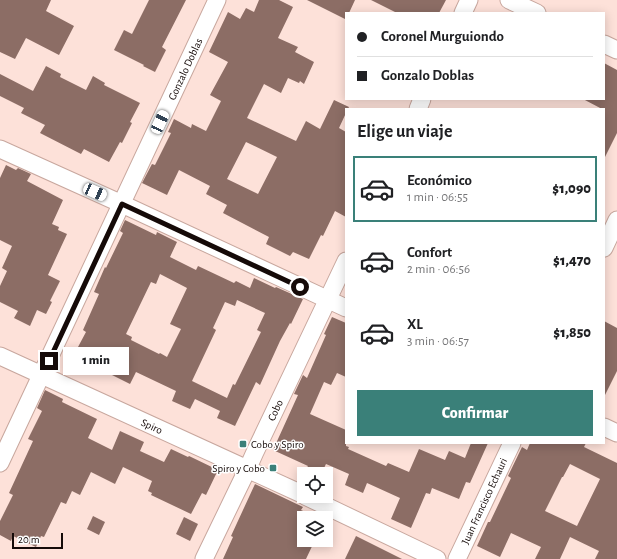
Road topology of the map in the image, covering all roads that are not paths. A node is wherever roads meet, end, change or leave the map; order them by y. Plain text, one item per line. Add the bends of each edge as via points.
1 (217, 0) edge
2 (469, 0) edge
3 (509, 0) edge
4 (463, 12) edge
5 (535, 12) edge
6 (605, 44) edge
7 (617, 50) edge
8 (0, 149) edge
9 (122, 204) junction
10 (617, 220) edge
11 (605, 246) edge
12 (345, 263) edge
13 (328, 300) junction
14 (345, 308) edge
15 (0, 356) edge
16 (42, 375) junction
17 (605, 428) edge
18 (617, 434) edge
19 (512, 444) edge
20 (0, 463) edge
21 (247, 470) junction
22 (297, 492) edge
23 (320, 503) edge
24 (204, 559) edge
25 (437, 559) edge
26 (457, 559) edge

1 - 9 street, Gonzalo Doblas
2 - 4 street
3 - 5 street
6 - 7 street
8 - 9 street
9 - 13 street
9 - 16 street, Gonzalo Doblas
10 - 11 street
12 - 13 street, Cobo
13 - 14 street
13 - 21 street, Cobo
15 - 16 street, Spiro
16 - 20 street, Gonzalo Doblas
16 - 21 street, Spiro
17 - 18 street
19 - 26 street, Juan Francisco Echauri
21 - 22 street, Spiro
21 - 24 street, Cobo
23 - 25 street, Spiro

